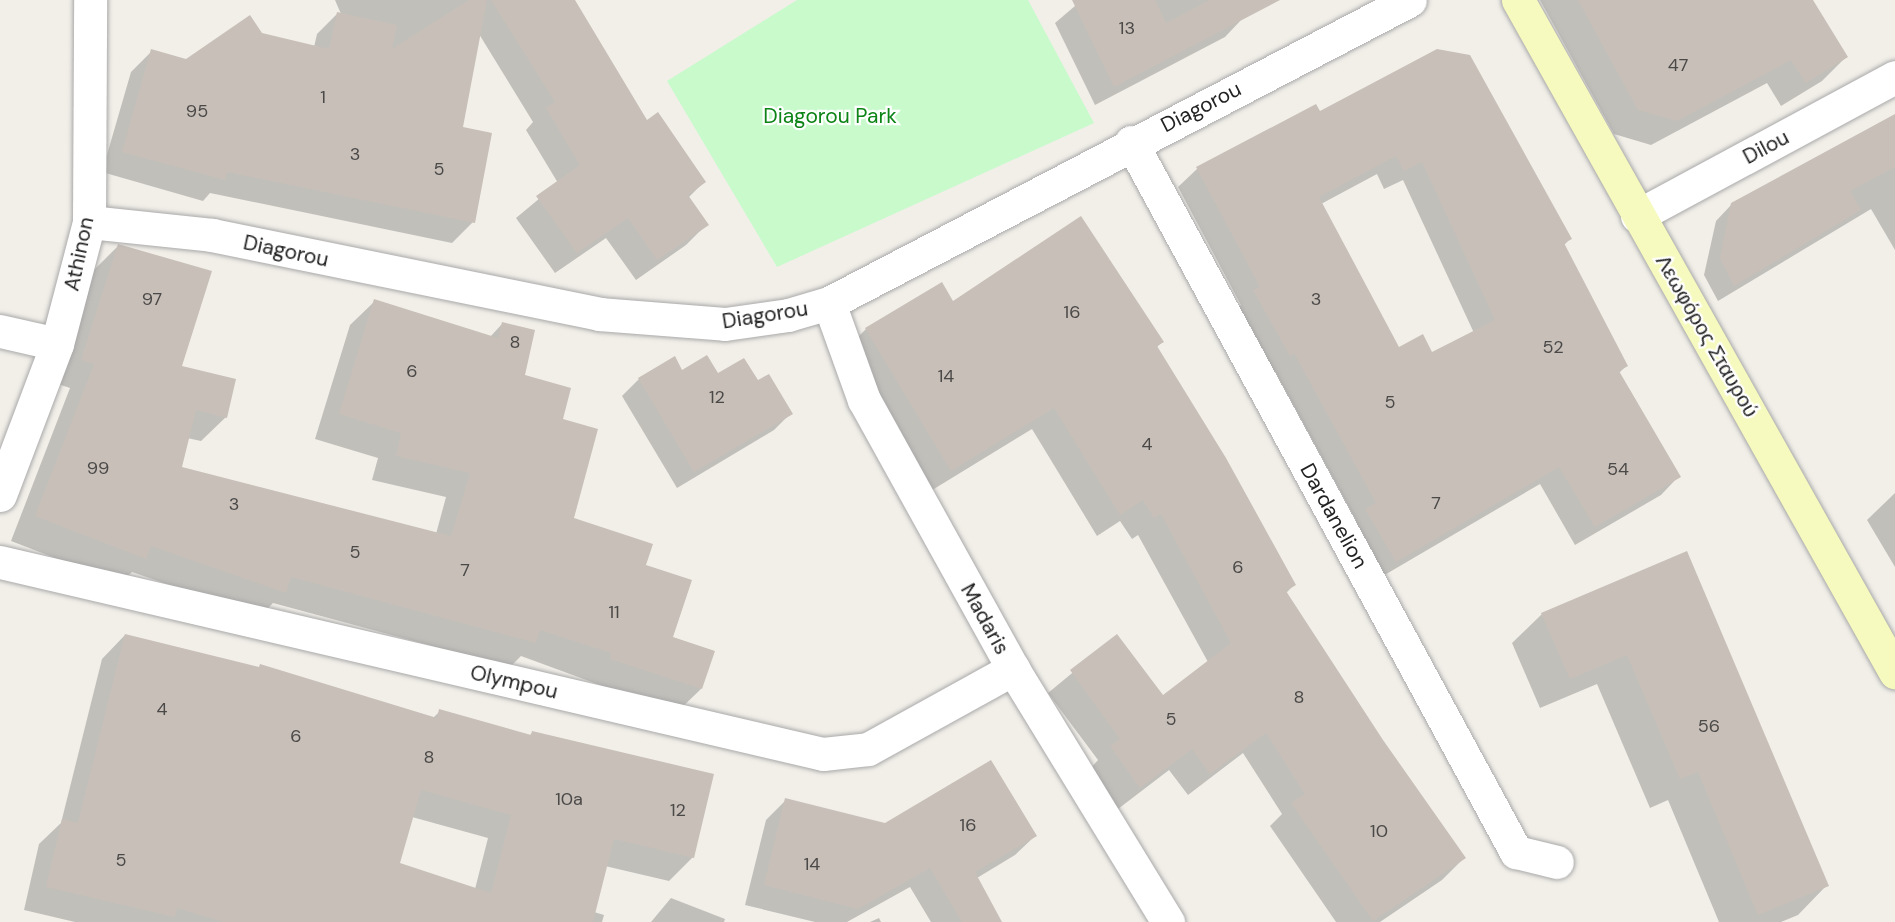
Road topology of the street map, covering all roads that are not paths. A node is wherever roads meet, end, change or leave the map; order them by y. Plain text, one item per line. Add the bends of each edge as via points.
1 (90, 0) edge
2 (1410, 0) edge
3 (1518, 0) edge
4 (1895, 77) edge
5 (1131, 142) junction
6 (1637, 216) junction
7 (89, 222) junction
8 (829, 303) junction
9 (0, 331) edge
10 (57, 344) junction
11 (0, 495) edge
12 (0, 562) edge
13 (1013, 669) junction
14 (1895, 672) edge
15 (1557, 862) dead end
16 (1168, 922) edge

1 - 7 street, Athinon
2 - 5 street, Diagorou
3 - 6 main road, Λεωφόρος Σταυρού
4 - 6 street, Dilou
5 - 8 street, Diagorou
5 - 15 street, Dardanelion via 1516,852
6 - 14 main road, Λεωφόρος Σταυρού via 1813,520
7 - 8 street, Diagorou via 212,235 648,321 725,324 788,315
7 - 10 street, Athinon
8 - 13 street, Madaris via 853,378
9 - 10 street
10 - 11 street, Athinon
12 - 13 street, Olympou via 823,754 868,749
13 - 16 street, Madaris

